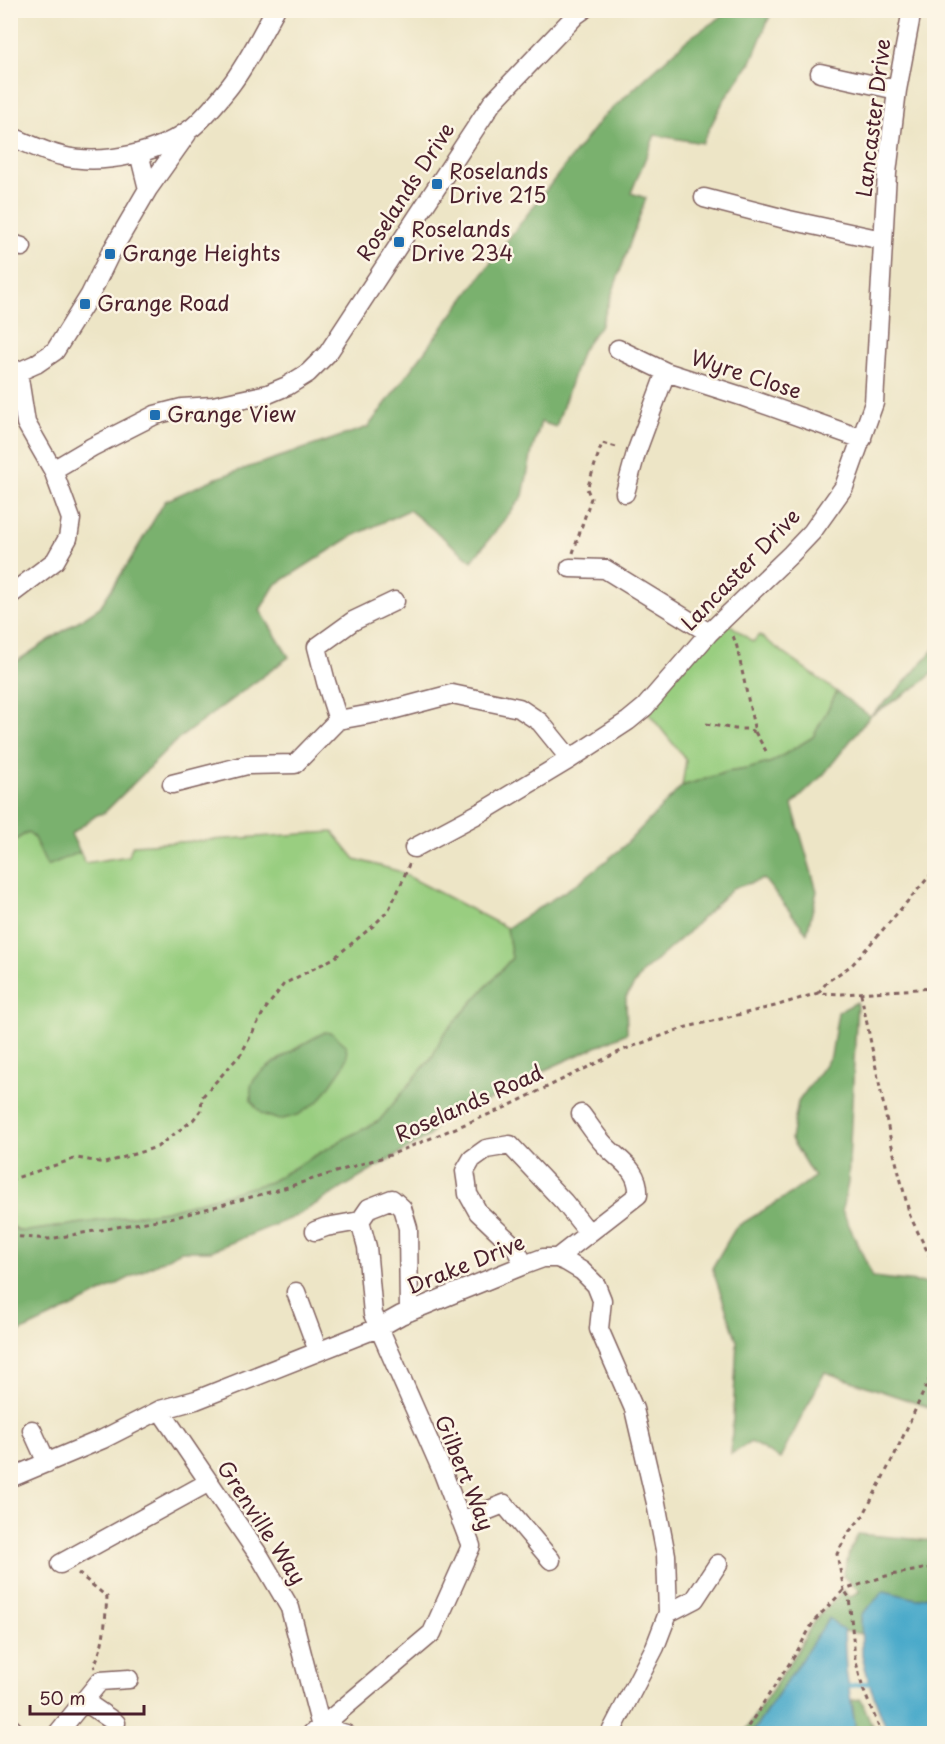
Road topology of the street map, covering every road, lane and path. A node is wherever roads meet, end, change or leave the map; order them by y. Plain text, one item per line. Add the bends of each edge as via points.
1 (275, 10) edge
2 (583, 10) edge
3 (912, 10) edge
4 (820, 73) dead end
5 (897, 90) junction
6 (192, 128) junction
7 (10, 135) edge
8 (139, 153) junction
9 (148, 189) junction
10 (704, 198) dead end
11 (882, 240) junction
12 (618, 349) dead end
13 (14, 371) edge
14 (666, 372) junction
15 (862, 439) junction
16 (636, 453) junction
17 (53, 470) junction
18 (624, 493) dead end
19 (570, 568) joint
20 (10, 595) edge
21 (394, 601) dead end
22 (715, 627) junction
23 (338, 720) junction
24 (706, 723) dead end
25 (755, 732) junction
26 (766, 751) dead end
27 (570, 759) junction
28 (172, 784) dead end
29 (414, 848) joint
30 (934, 871) edge
31 (934, 988) edge
32 (818, 993) junction
33 (861, 994) junction
34 (581, 1114) dead end
35 (10, 1180) edge
36 (360, 1221) junction
37 (315, 1231) dead end
38 (589, 1233) junction
39 (10, 1236) edge
40 (557, 1258) junction
41 (524, 1265) junction
42 (934, 1265) edge
43 (296, 1292) dead end
44 (409, 1312) junction
45 (378, 1328) junction
46 (318, 1351) junction
47 (934, 1369) edge
48 (160, 1410) junction
49 (32, 1430) dead end
50 (47, 1463) junction
51 (10, 1478) edge
52 (209, 1482) junction
53 (461, 1521) junction
54 (80, 1553) junction
55 (551, 1560) dead end
56 (60, 1564) dead end
57 (718, 1564) dead end
58 (934, 1567) edge
59 (844, 1590) junction
60 (668, 1613) junction
61 (129, 1679) dead end
62 (100, 1681) junction
63 (84, 1701) junction
64 (116, 1723) dead end
65 (11, 1728) edge
66 (316, 1730) edge
67 (17, 1734) edge
68 (57, 1734) edge
69 (346, 1734) edge
70 (610, 1734) edge
71 (743, 1734) edge
72 (882, 1734) edge

1 - 6 street via 231,84
2 - 17 street, Roselands Drive via 492,103 328,353 308,373 268,394 155,415
3 - 5 street, Lancaster Drive
4 - 5 street
5 - 11 street, Lancaster Drive
6 - 8 street
6 - 9 street
7 - 8 street via 63,157 100,160
8 - 9 street
9 - 13 street via 90,295 54,351 36,364
10 - 11 street
11 - 15 street, Lancaster Drive via 874,404
12 - 14 street, Wyre Close
13 - 17 street via 26,423
14 - 15 street, Wyre Close
14 - 16 street
15 - 22 street, Lancaster Drive via 844,487 812,532
16 - 18 street
16 - 19 path via 602,443 587,489 591,498
17 - 20 street via 71,519 68,538 56,561
19 - 22 street via 605,569
21 - 23 street via 353,621 317,647
22 - 25 path via 733,634
22 - 27 street, Lancaster Drive via 645,707
23 - 27 street via 452,694 519,708 540,722
23 - 28 street via 295,764 247,765
24 - 25 path
25 - 26 path
27 - 29 street, Lancaster Drive
29 - 35 path via 388,911 334,958 284,984 241,1054 202,1097 201,1110 193,1120 157,1147 105,1163 77,1158
30 - 32 path via 852,965
31 - 33 path, Roselands Road
32 - 33 path, Roselands Road
32 - 39 path, Roselands Road via 683,1028 633,1046 504,1108 390,1155 281,1189 169,1218 49,1239
33 - 42 path via 910,1216
34 - 38 street via 639,1183 638,1195
36 - 37 street
36 - 44 street via 369,1208 392,1199 402,1208 408,1228
36 - 45 street, Gilbert Way via 367,1247 372,1314
38 - 40 street
38 - 41 street via 510,1145 486,1149 472,1159 465,1171 468,1194 478,1212 515,1246
40 - 41 street, Drake Drive
40 - 60 street, Drake Drive via 582,1271 596,1285 602,1300 599,1329 634,1409 657,1503 666,1555
41 - 44 street, Drake Drive
43 - 46 street
44 - 45 street, Drake Drive
45 - 46 street, Drake Drive
45 - 53 street, Gilbert Way
46 - 48 street, Drake Drive via 196,1400
47 - 59 path via 863,1516 837,1554
48 - 50 street, Drake Drive
48 - 52 street, Grenville Way
49 - 50 street
50 - 51 street, Drake Drive
52 - 54 street
52 - 66 street, Grenville Way via 290,1608
53 - 55 street via 504,1504
53 - 66 street, Gilbert Way via 471,1546 432,1633
54 - 56 street
54 - 62 path via 78,1572 107,1597 100,1654 94,1665
57 - 60 street via 695,1599
58 - 59 path via 886,1576
59 - 71 path via 814,1621
59 - 72 path via 849,1597 855,1658 863,1689
60 - 70 street, Drake Drive
61 - 62 street
62 - 63 street
63 - 64 street
63 - 68 street
65 - 67 street
66 - 69 street

